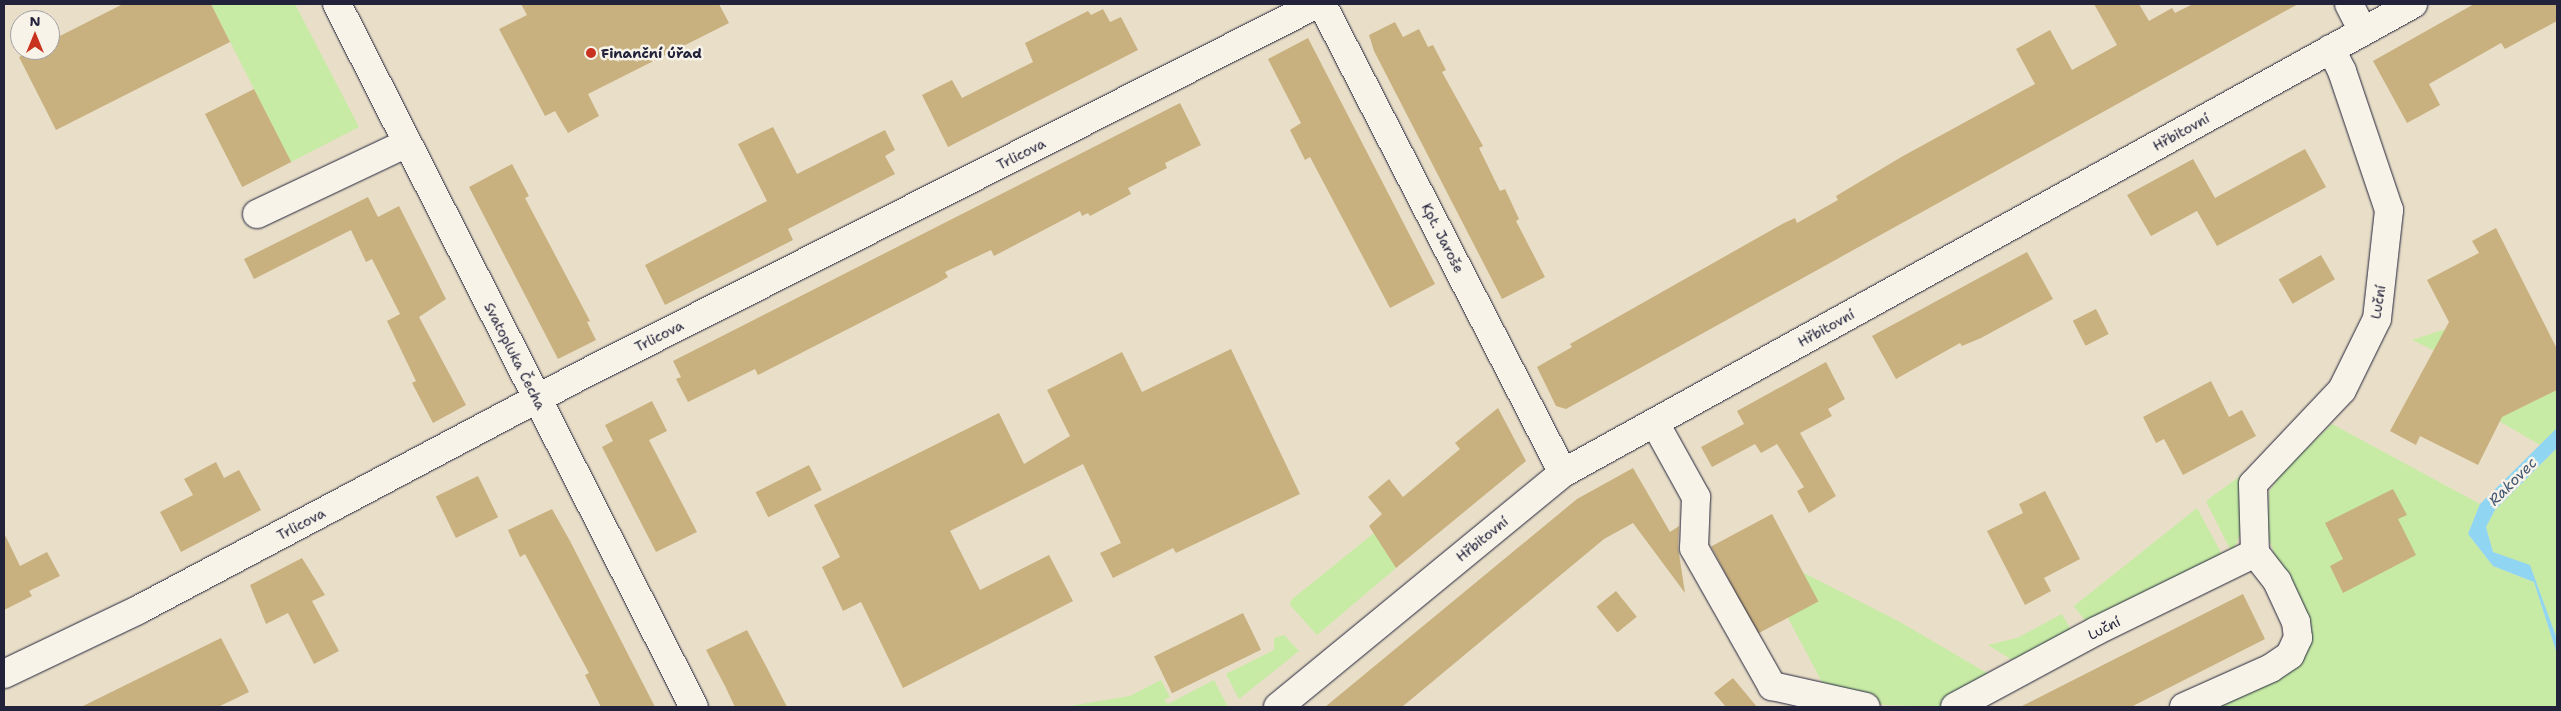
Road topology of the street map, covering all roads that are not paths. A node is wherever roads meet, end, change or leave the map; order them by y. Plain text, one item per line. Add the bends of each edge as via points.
1 (337, 4) edge
2 (1318, 4) edge
3 (1322, 4) edge
4 (2349, 4) edge
5 (2413, 4) edge
6 (2363, 31) junction
7 (2331, 49) junction
8 (407, 143) junction
9 (257, 214) dead end
10 (537, 398) junction
11 (1655, 423) junction
12 (1563, 473) junction
13 (2255, 552) junction
14 (4, 674) edge
15 (694, 707) edge
16 (1278, 707) edge
17 (1866, 707) edge
18 (1955, 707) edge
19 (2184, 707) edge

1 - 8 street, Svatopluka Čecha
2 - 10 street, Trlicova
3 - 12 street, Kpt. Jaroše
4 - 6 street
5 - 6 street, Hřbitovní
6 - 7 street, Hřbitovní
7 - 11 street, Hřbitovní
7 - 13 street, Luční via 2342,71 2389,210 2377,319 2342,390 2253,484
8 - 9 street
8 - 10 street, Svatopluka Čecha
10 - 14 street, Trlicova via 138,610
10 - 15 street, Svatopluka Čecha
11 - 12 street, Hřbitovní
11 - 17 street via 1696,496 1694,548 1772,686
12 - 16 street, Hřbitovní
13 - 18 street, Luční via 2096,631
13 - 19 street via 2277,581 2296,622 2298,638 2290,655 2271,668

